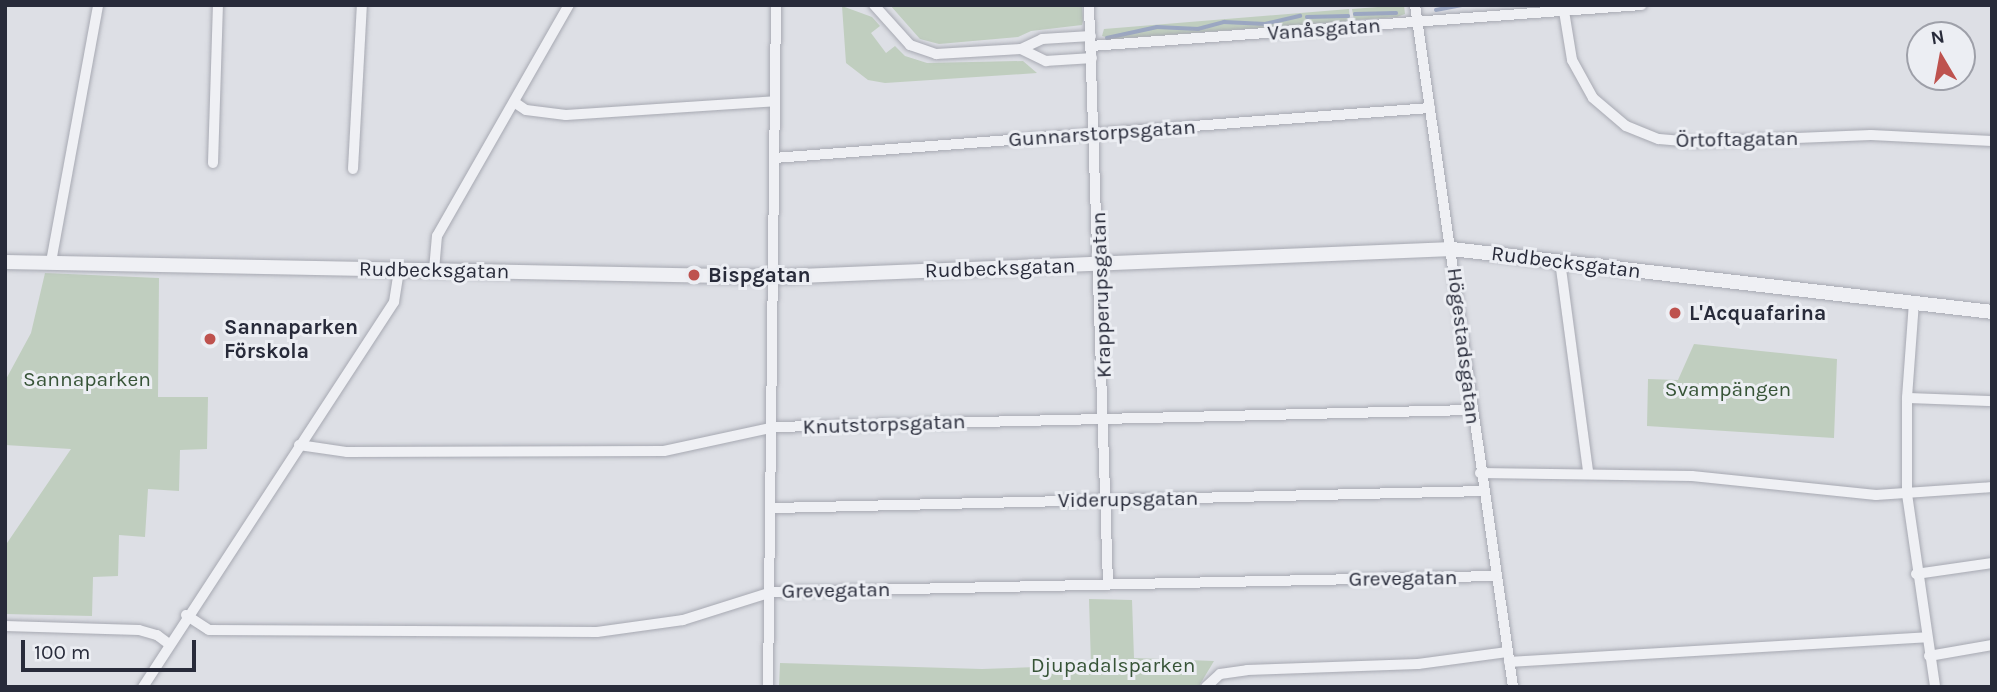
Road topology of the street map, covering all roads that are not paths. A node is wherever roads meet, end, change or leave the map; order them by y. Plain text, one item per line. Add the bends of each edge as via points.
1 (98, 5) edge
2 (218, 5) edge
3 (362, 5) edge
4 (569, 5) edge
5 (776, 5) edge
6 (874, 5) edge
7 (1089, 5) edge
8 (1415, 5) edge
9 (1641, 5) edge
10 (1563, 8) edge
11 (1418, 22) junction
12 (1091, 41) junction
13 (1021, 49) junction
14 (1092, 58) junction
15 (775, 101) junction
16 (514, 102) junction
17 (1430, 108) junction
18 (1096, 133) junction
19 (1992, 141) edge
20 (774, 158) junction
21 (213, 163) dead end
22 (353, 169) dead end
23 (1452, 249) junction
24 (1560, 261) junction
25 (5, 262) edge
26 (51, 262) junction
27 (1100, 265) junction
28 (399, 269) junction
29 (434, 270) junction
30 (775, 277) junction
31 (1914, 302) junction
32 (1992, 312) edge
33 (1907, 398) junction
34 (1990, 401) dead end
35 (1472, 410) junction
36 (1104, 418) junction
37 (775, 427) junction
38 (299, 445) junction
39 (1588, 471) junction
40 (1480, 473) junction
41 (1992, 486) edge
42 (1483, 491) junction
43 (1907, 494) junction
44 (1106, 499) junction
45 (774, 508) junction
46 (1992, 562) edge
47 (1916, 574) junction
48 (1496, 576) junction
49 (1108, 584) junction
50 (772, 592) junction
51 (186, 615) junction
52 (5, 626) edge
53 (1926, 637) junction
54 (169, 645) junction
55 (1992, 645) edge
56 (1929, 656) junction
57 (1508, 657) junction
58 (143, 687) edge
59 (768, 687) edge
60 (1206, 687) edge
61 (1513, 687) edge
62 (1935, 687) edge

1 - 26 street
2 - 21 street
3 - 22 street
4 - 16 street
5 - 15 street
6 - 13 street via 910,45 922,51 949,55
7 - 12 street, Krapperupsgatan
8 - 11 street, Högestadsgatan
9 - 10 street, Vanåsgatan
10 - 11 street, Vanåsgatan
10 - 19 street, Örtoftagatan via 1572,60 1593,98 1626,126 1659,139 1697,142 1871,135
11 - 12 street, Vanåsgatan
11 - 17 street, Högestadsgatan
12 - 13 street, Vanåsgatan via 1042,39
12 - 14 street, Krapperupsgatan
13 - 14 street via 1045,61
14 - 18 street, Krapperupsgatan
15 - 16 street via 566,115 526,110
15 - 20 street
16 - 29 street via 437,236
17 - 18 street, Gunnarstorpsgatan
17 - 23 street, Högestadsgatan
18 - 20 street, Gunnarstorpsgatan
18 - 27 street, Krapperupsgatan
20 - 30 street
23 - 24 street, Rudbecksgatan
23 - 27 street, Rudbecksgatan
23 - 35 street, Högestadsgatan
24 - 31 street, Rudbecksgatan
24 - 39 street
25 - 26 street, Rudbecksgatan
26 - 28 street, Rudbecksgatan
27 - 30 street, Rudbecksgatan
27 - 36 street, Krapperupsgatan
28 - 29 street, Rudbecksgatan
28 - 38 street via 394,302
29 - 30 street, Rudbecksgatan
30 - 37 street
31 - 32 street, Rudbecksgatan
31 - 33 street
33 - 34 street
33 - 43 street
35 - 36 street, Knutstorpsgatan
35 - 40 street, Högestadsgatan
36 - 37 street, Knutstorpsgatan
36 - 44 street, Krapperupsgatan
37 - 38 street, Knutstorpsgatan via 664,451 401,453
37 - 45 street
38 - 51 street
39 - 40 street
39 - 43 street
40 - 42 street, Högestadsgatan
41 - 43 street
42 - 44 street, Viderupsgatan
42 - 48 street, Högestadsgatan
43 - 47 street
44 - 45 street, Viderupsgatan
44 - 49 street, Krapperupsgatan
45 - 50 street
46 - 47 street
47 - 53 street
48 - 49 street, Grevegatan
48 - 57 street, Högestadsgatan
49 - 50 street, Grevegatan
50 - 51 street, Grevegatan via 683,620 597,632 209,629
50 - 59 street
51 - 54 street
52 - 54 street via 139,630 157,635
53 - 56 street
53 - 57 street
54 - 58 street
55 - 56 street
56 - 62 street
57 - 60 street via 1220,674
57 - 61 street, Högestadsgatan

